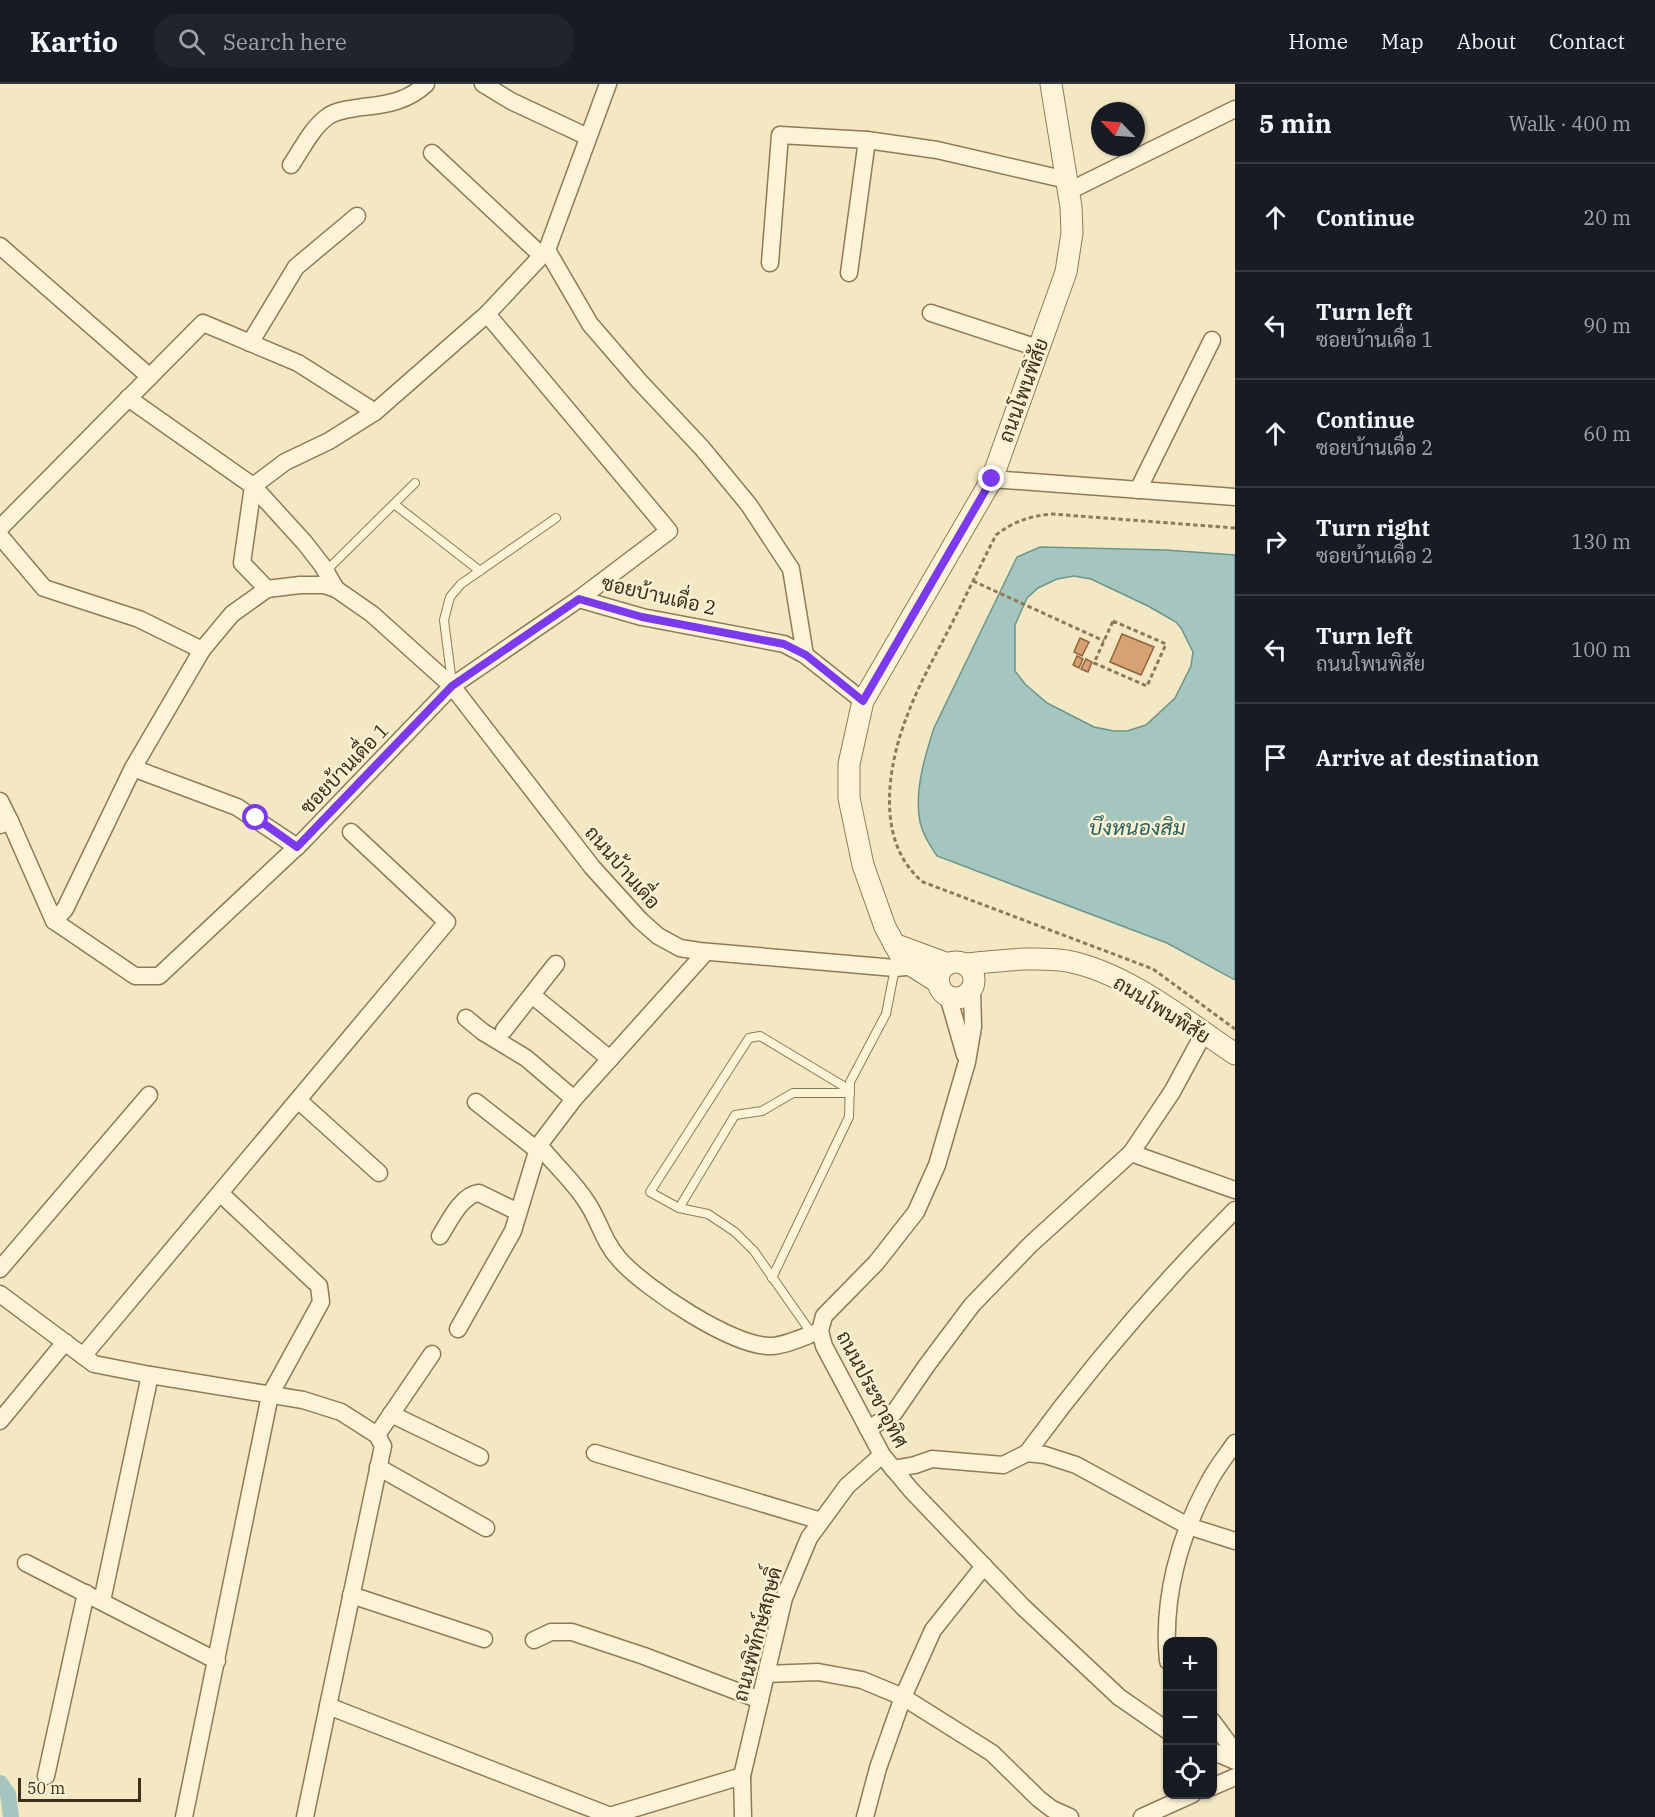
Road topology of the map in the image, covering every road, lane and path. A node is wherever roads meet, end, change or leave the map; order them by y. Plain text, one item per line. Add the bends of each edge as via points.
1 (426, 84) edge
2 (483, 84) edge
3 (608, 84) edge
4 (1051, 84) edge
5 (1235, 109) edge
6 (588, 136) junction
7 (867, 140) junction
8 (432, 153) dead end
9 (291, 165) dead end
10 (1068, 185) junction
11 (357, 216) dead end
12 (0, 246) edge
13 (544, 253) junction
14 (770, 263) dead end
15 (849, 273) dead end
16 (931, 313) dead end
17 (487, 314) junction
18 (1212, 340) dead end
19 (250, 343) junction
20 (1038, 348) junction
21 (150, 377) junction
22 (128, 398) junction
23 (375, 412) junction
24 (992, 479) junction
25 (415, 483) dead end
26 (253, 486) junction
27 (1138, 490) junction
28 (1235, 497) edge
29 (394, 504) junction
30 (556, 518) dead end
31 (0, 528) edge
32 (1235, 528) edge
33 (0, 536) edge
34 (326, 571) junction
35 (480, 571) junction
36 (973, 581) junction
37 (267, 589) junction
38 (336, 589) junction
39 (579, 599) junction
40 (1104, 641) junction
41 (202, 650) junction
42 (806, 655) junction
43 (452, 686) junction
44 (863, 701) junction
45 (133, 768) junction
46 (0, 801) edge
47 (5, 823) edge
48 (351, 832) dead end
49 (297, 847) junction
50 (54, 921) junction
51 (894, 944) junction
52 (706, 952) junction
53 (1016, 960) junction
54 (949, 962) junction
55 (556, 964) dead end
56 (904, 968) junction
57 (973, 987) junction
58 (943, 990) junction
59 (532, 995) junction
60 (465, 1018) dead end
61 (1235, 1029) edge
62 (504, 1030) dead end
63 (1203, 1033) junction
64 (1235, 1054) edge
65 (610, 1059) junction
66 (967, 1062) junction
67 (850, 1092) junction
68 (149, 1095) dead end
69 (574, 1098) junction
70 (298, 1100) junction
71 (476, 1102) dead end
72 (538, 1148) junction
73 (1131, 1154) junction
74 (379, 1173) dead end
75 (1235, 1190) edge
76 (220, 1193) junction
77 (679, 1208) junction
78 (1235, 1210) edge
79 (518, 1212) junction
80 (440, 1236) dead end
81 (0, 1269) edge
82 (771, 1278) junction
83 (0, 1294) edge
84 (458, 1329) dead end
85 (816, 1333) junction
86 (65, 1342) junction
87 (432, 1354) dead end
88 (83, 1356) junction
89 (150, 1375) junction
90 (270, 1395) junction
91 (391, 1414) junction
92 (0, 1421) edge
93 (868, 1429) junction
94 (377, 1436) junction
95 (1235, 1443) edge
96 (1027, 1453) junction
97 (596, 1454) dead end
98 (882, 1455) junction
99 (480, 1457) dead end
100 (378, 1467) junction
101 (893, 1469) junction
102 (821, 1521) junction
103 (1188, 1526) junction
104 (486, 1528) dead end
105 (1235, 1541) edge
106 (26, 1563) dead end
107 (984, 1566) junction
108 (86, 1593) junction
109 (351, 1595) junction
110 (102, 1601) junction
111 (1166, 1637) edge
112 (484, 1639) dead end
113 (534, 1640) dead end
114 (217, 1661) junction
115 (766, 1674) junction
116 (903, 1697) junction
117 (760, 1700) junction
118 (328, 1706) junction
119 (1163, 1728) edge
120 (1217, 1729) edge
121 (1235, 1752) edge
122 (1217, 1753) edge
123 (1235, 1761) edge
124 (46, 1776) dead end
125 (742, 1776) junction
126 (1235, 1777) edge
127 (1217, 1784) edge
128 (1182, 1799) edge
129 (607, 1816) edge
130 (184, 1817) edge
131 (305, 1817) edge
132 (742, 1817) edge
133 (865, 1817) edge
134 (1070, 1817) edge
135 (1142, 1817) edge

1 - 9 street via 405,99 328,116 313,130
2 - 6 street
3 - 6 street
4 - 10 street, ถนนโพนพิสัย
5 - 10 street
6 - 13 street
7 - 10 street via 938,150
7 - 14 street via 780,135
7 - 15 street
8 - 13 street
10 - 20 street, ถนนโพนพิสัย via 1072,233 1066,272
11 - 19 street via 296,267
12 - 21 street
13 - 17 street
13 - 42 street via 590,324 716,464 749,505 791,569
16 - 20 street
17 - 23 street
17 - 39 street via 669,531
18 - 27 street
19 - 21 street via 203,323
19 - 23 street via 298,363
20 - 24 street, ถนนโพนพิสัย
21 - 22 street
22 - 26 street
22 - 31 street
23 - 26 street via 329,441 285,462
24 - 27 street
24 - 44 street, ถนนโพนพิสัย
25 - 29 lane
26 - 34 street
26 - 37 street via 242,563
27 - 28 street
29 - 34 lane
29 - 35 lane
30 - 35 lane
32 - 36 path via 1052,514 1030,516 996,535
33 - 41 street via 44,588 139,619
34 - 38 street
35 - 43 lane via 450,597 444,620
36 - 40 path
36 - 61 path via 914,698 896,751 890,793 891,827 900,854 923,882 1153,969
37 - 38 street via 324,585
37 - 41 street via 232,614
38 - 43 street, ถนนบ้านเดื่อ via 372,614
39 - 42 street, ซอยบ้านเดื่อ 2 via 642,617 772,640
39 - 43 street, ซอยบ้านเดื่อ 2
40 - 40 path via 1113,621 1166,644 1147,686 1094,663
41 - 45 street
42 - 44 street, ซอยบ้านเดื่อ 2
43 - 49 street, ซอยบ้านเดื่อ 1
43 - 52 street, ถนนบ้านเดื่อ via 592,867 640,920 680,948
44 - 51 street, ถนนโพนพิสัย via 849,764 849,798 862,865
45 - 49 street via 237,807
45 - 50 street via 75,890
46 - 47 street
47 - 50 street
48 - 70 street via 447,921
49 - 50 street, ซอยบ้านเดื่อ 1 via 159,976 135,976
51 - 54 street
51 - 56 street, ถนนโพนพิสัย
52 - 56 street, ถนนบ้านเดื่อ
52 - 65 street
53 - 54 street, ถนนโพนพิสัย
53 - 57 street
53 - 63 street, ถนนโพนพิสัย via 1068,961 1102,972 1147,994
54 - 56 street, ถนนบ้านเดื่อ
54 - 57 street via 974,974
54 - 58 street via 940,972
55 - 59 street
56 - 58 street
56 - 67 lane via 886,1014 854,1072
57 - 58 street via 969,994 959,998
57 - 66 street, ถนนประชาอุทิศ via 973,1027
58 - 66 street
59 - 62 street
59 - 65 street
60 - 69 street via 526,1058
63 - 64 street, ถนนโพนพิสัย
63 - 73 street via 1172,1092
65 - 69 street
66 - 85 street, ถนนประชาอุทิศ via 937,1165 916,1212 876,1263 824,1316
67 - 77 lane via 793,1094 762,1111 735,1115
67 - 77 lane via 760,1036 749,1038 650,1192
67 - 82 lane via 849,1117
68 - 81 street
69 - 72 street
70 - 74 street
70 - 76 street
71 - 72 street
72 - 79 street
72 - 85 street via 586,1202 606,1243 622,1262 717,1331 757,1345 774,1346
73 - 75 street
73 - 93 street via 1031,1244 972,1305 894,1413
76 - 88 street
76 - 90 street via 319,1286 321,1302
77 - 82 lane via 708,1214 735,1232 754,1251
78 - 96 street via 1079,1383
79 - 80 street via 474,1193
79 - 84 street via 513,1231
82 - 85 lane
83 - 86 street
85 - 93 street, ถนนประชาอุทิศ
86 - 88 street
86 - 92 street
87 - 91 street
88 - 89 street via 94,1364
89 - 90 street
89 - 110 street
90 - 94 street via 341,1412
90 - 114 street
91 - 94 street
91 - 99 street
93 - 98 street, ถนนประชาอุทิศ
94 - 100 street via 383,1446
95 - 103 street via 1209,1481
96 - 101 street via 1003,1465 932,1458
96 - 103 street via 1076,1465
97 - 102 street
98 - 101 street, ถนนประชาอุทิศ
98 - 102 street, ถนนพิทักษ์สฤษดิ์ via 847,1486
100 - 104 street
100 - 109 street
101 - 107 street, ถนนประชาอุทิศ
102 - 115 street, ถนนพิทักษ์สฤษดิ์ via 809,1538 784,1598
103 - 105 street
103 - 111 street via 1170,1587
106 - 108 street
107 - 116 street via 933,1630
107 - 119 street, ถนนประชาอุทิศ via 1119,1697
108 - 110 street
108 - 124 street
109 - 112 street
109 - 118 street
110 - 114 street
113 - 117 street via 551,1632 572,1632
114 - 130 street
115 - 116 street via 818,1672 862,1680
115 - 117 street, ถนนพิทักษ์สฤษดิ์
116 - 133 street
116 - 134 street via 992,1753 1039,1799
117 - 125 street, ถนนพิทักษ์สฤษดิ์
118 - 129 street
118 - 131 street
120 - 121 street
122 - 123 street
125 - 129 street
125 - 132 street, ถนนพิทักษ์สฤษดิ์
126 - 127 street
128 - 135 street

